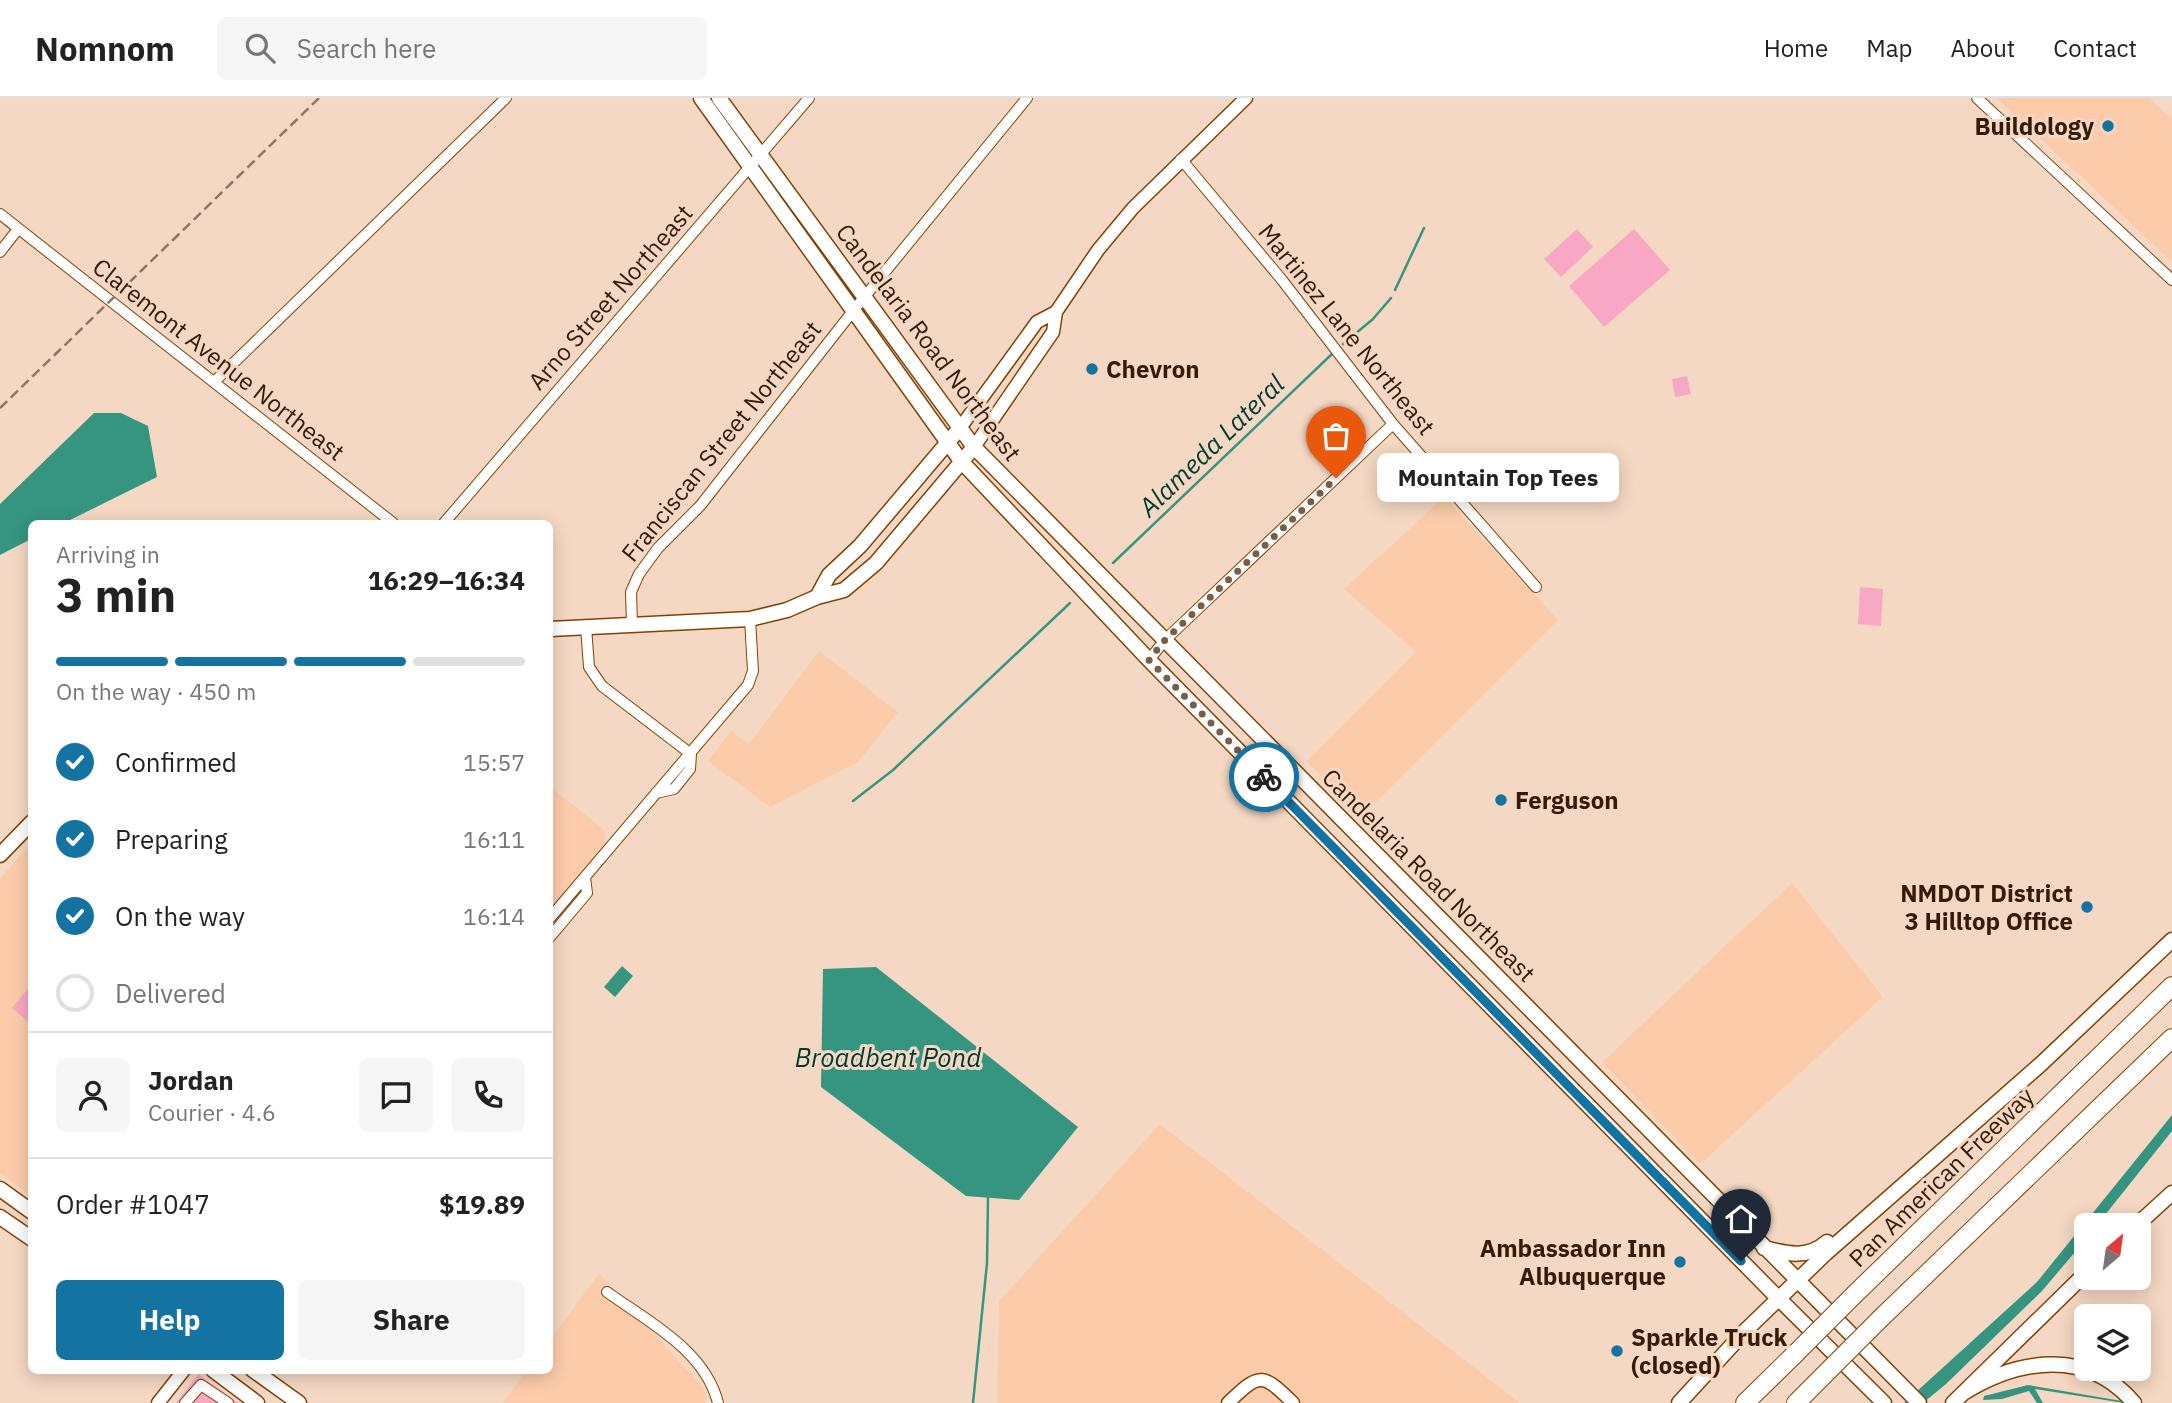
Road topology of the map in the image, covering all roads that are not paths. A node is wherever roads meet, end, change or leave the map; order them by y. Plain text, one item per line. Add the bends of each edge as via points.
1 (506, 98) edge
2 (701, 98) edge
3 (719, 98) edge
4 (809, 98) edge
5 (1027, 98) edge
6 (1246, 98) edge
7 (1977, 98) edge
8 (759, 153) junction
9 (1181, 159) junction
10 (750, 166) junction
11 (0, 214) edge
12 (19, 229) junction
13 (0, 252) edge
14 (2172, 280) edge
15 (864, 298) junction
16 (853, 311) junction
17 (1056, 312) junction
18 (214, 382) junction
19 (1393, 424) junction
20 (960, 428) junction
21 (946, 443) junction
22 (974, 447) junction
23 (961, 461) junction
24 (389, 520) edge
25 (447, 520) edge
26 (1536, 587) dead end
27 (817, 597) junction
28 (750, 619) junction
29 (632, 625) junction
30 (586, 627) junction
31 (553, 629) edge
32 (1165, 640) junction
33 (1149, 660) junction
34 (691, 754) junction
35 (28, 826) edge
36 (0, 855) edge
37 (585, 878) junction
38 (553, 915) edge
39 (553, 933) edge
40 (2172, 940) edge
41 (2172, 986) edge
42 (2172, 1038) edge
43 (1901, 1186) junction
44 (0, 1189) edge
45 (2172, 1193) edge
46 (28, 1209) edge
47 (2150, 1213) edge
48 (0, 1217) edge
49 (28, 1237) edge
50 (1764, 1248) junction
51 (1796, 1281) junction
52 (2074, 1283) edge
53 (607, 1292) dead end
54 (1777, 1298) junction
55 (181, 1374) edge
56 (218, 1374) edge
57 (259, 1374) edge
58 (1965, 1392) junction
59 (158, 1403) edge
60 (186, 1403) edge
61 (228, 1403) edge
62 (257, 1403) edge
63 (299, 1403) edge
64 (718, 1403) edge
65 (1228, 1403) edge
66 (1293, 1403) edge
67 (1679, 1403) edge
68 (1745, 1403) edge
69 (1796, 1403) edge
70 (1884, 1403) edge
71 (1919, 1403) edge
72 (1953, 1403) edge
73 (2134, 1403) edge

1 - 18 street
2 - 10 main road, Candelaria Road Northeast
3 - 8 main road, Candelaria Road Northeast
4 - 8 street, Arno Street Northeast
5 - 15 street, Franciscan Street Northeast
6 - 9 street
7 - 14 street
8 - 10 street, Arno Street Northeast
8 - 15 main road, Candelaria Road Northeast
9 - 17 street via 1098,250
9 - 19 street, Martinez Lane Northeast
10 - 16 main road, Candelaria Road Northeast
10 - 25 street, Arno Street Northeast
11 - 12 street, Claremont Avenue Northeast
12 - 13 street
12 - 18 street, Claremont Avenue Northeast
15 - 16 street, Franciscan Street Northeast
15 - 20 main road, Candelaria Road Northeast
16 - 21 main road, Candelaria Road Northeast
16 - 29 street, Franciscan Street Northeast via 700,506 639,574 631,592
17 - 20 street via 1037,322
17 - 22 street via 1053,332
18 - 24 street, Claremont Avenue Northeast
19 - 26 street, Martinez Lane Northeast
19 - 32 street
20 - 21 main road
20 - 22 main road, Candelaria Road Northeast
21 - 23 main road, Candelaria Road Northeast
21 - 27 main road via 860,547 829,575
22 - 23 main road
22 - 32 main road, Candelaria Road Northeast
23 - 27 main road via 876,563 844,590
23 - 33 main road, Candelaria Road Northeast
27 - 28 main road
28 - 29 main road
28 - 34 street via 753,671 748,685
29 - 30 main road
30 - 31 main road
30 - 34 street via 589,667 602,686
32 - 33 street
32 - 50 main road, Candelaria Road Northeast
33 - 54 main road, Candelaria Road Northeast
34 - 37 street via 690,769 674,789 656,793
35 - 36 main road
37 - 38 street
37 - 39 street via 587,892
40 - 43 main road via 2087,1022
41 - 68 highway, Pan American Freeway, bridge
42 - 69 highway, bridge
43 - 50 main road via 1885,1187 1810,1253
43 - 51 main road
44 - 46 main road
45 - 47 main road
48 - 49 main road
50 - 51 main road, Candelaria Road Northeast
51 - 54 main road
51 - 71 main road, Candelaria Road Northeast
52 - 58 main road
53 - 64 street via 689,1353 709,1380
54 - 67 main road
54 - 70 main road, Candelaria Road Northeast
55 - 59 street
56 - 62 main road
57 - 63 main road
58 - 72 main road
58 - 73 main road via 2006,1372 2062,1365 2107,1378
60 - 61 street via 201,1385
65 - 66 street via 1261,1379

